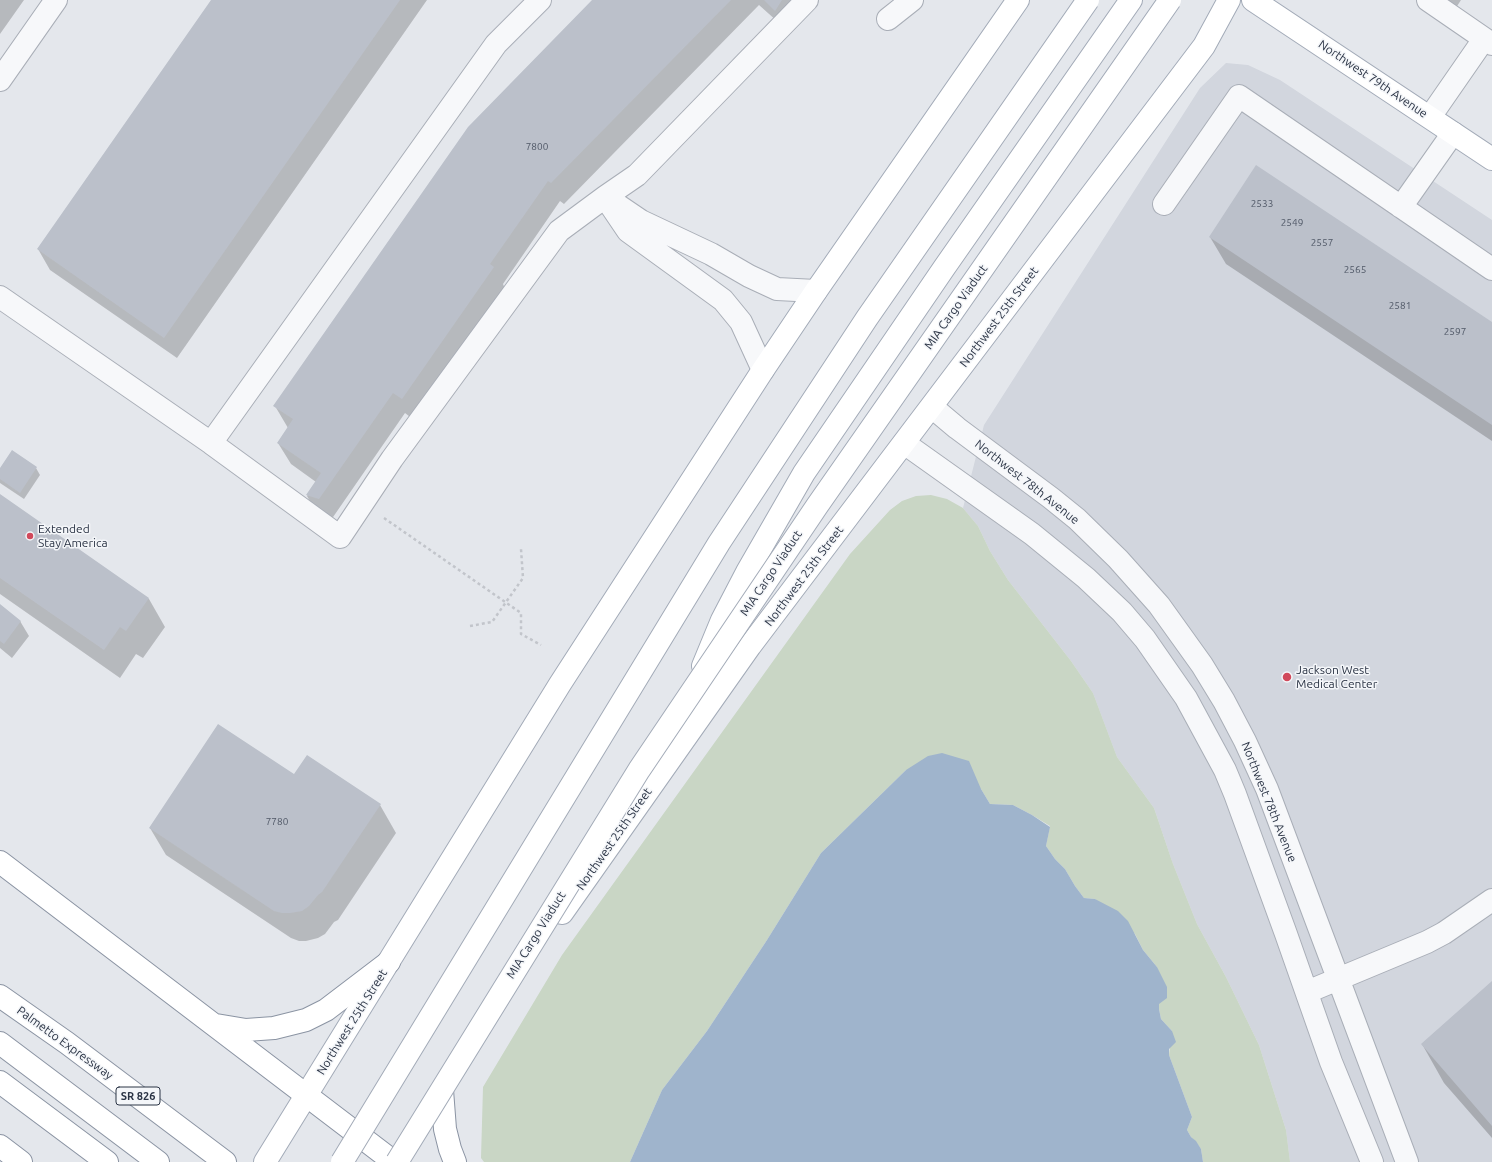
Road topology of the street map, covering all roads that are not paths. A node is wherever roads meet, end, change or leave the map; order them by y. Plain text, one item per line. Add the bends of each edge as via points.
1 (56, 0) edge
2 (540, 0) edge
3 (807, 0) edge
4 (912, 0) edge
5 (1018, 0) edge
6 (1088, 0) edge
7 (1131, 0) edge
8 (1170, 0) edge
9 (1229, 0) edge
10 (1253, 0) edge
11 (1428, 0) edge
12 (888, 19) dead end
13 (1488, 41) edge
14 (0, 80) edge
15 (1430, 117) junction
16 (1453, 133) junction
17 (1492, 159) edge
18 (605, 197) junction
19 (1164, 204) dead end
20 (1401, 207) junction
21 (1492, 269) edge
22 (816, 291) junction
23 (0, 297) edge
24 (763, 370) junction
25 (932, 407) junction
26 (211, 443) junction
27 (904, 443) junction
28 (680, 745) junction
29 (0, 862) edge
30 (1492, 900) edge
31 (388, 962) junction
32 (1338, 979) junction
33 (1306, 992) junction
34 (0, 996) edge
35 (214, 1025) junction
36 (0, 1043) edge
37 (0, 1082) edge
38 (442, 1090) junction
39 (307, 1095) junction
40 (0, 1146) edge
41 (217, 1156) edge
42 (22, 1162) edge
43 (107, 1162) edge
44 (158, 1162) edge
45 (265, 1162) edge
46 (342, 1162) edge
47 (393, 1162) edge
48 (456, 1162) edge
49 (1372, 1162) edge
50 (1407, 1162) edge

1 - 14 lane
2 - 26 lane via 496,44
3 - 18 lane via 637,175
4 - 12 lane
5 - 22 main road, Northwest 25th Street
6 - 46 main road, bridge via 867,318 719,543
7 - 28 main road via 791,494 722,620 699,676
8 - 47 main road, MIA Cargo Viaduct, bridge via 817,506 639,770
9 - 25 main road, Northwest 25th Street via 1204,46
10 - 15 main road, Northwest 79th Avenue
11 - 13 lane
13 - 15 lane
15 - 16 main road, Northwest 79th Avenue
16 - 17 main road, Northwest 79th Avenue
16 - 20 lane
18 - 22 lane via 641,221 777,289
18 - 24 lane via 628,231 723,300 741,322
18 - 26 lane via 559,231 392,459 340,537
19 - 20 lane via 1239,96
20 - 21 lane
22 - 24 main road, Northwest 25th Street
23 - 26 lane
24 - 31 main road, Northwest 25th Street via 560,684
25 - 27 main road, Northwest 25th Street
25 - 32 lane, Northwest 78th Avenue via 1077,519 1144,588 1181,635 1224,701 1256,764
27 - 28 main road, Northwest 25th Street via 750,646
27 - 33 lane via 1032,534 1075,568 1122,612 1148,643 1186,698 1225,770 1253,840
28 - 38 main road, Northwest 25th Street
29 - 35 main road
30 - 32 lane via 1427,942
31 - 35 main road via 326,1010 306,1020 274,1028 246,1030
31 - 39 main road, Northwest 25th Street
32 - 33 lane
32 - 50 lane, Northwest 78th Avenue
33 - 49 lane via 1331,1062
34 - 41 main road, Palmetto Expressway / SR 826
35 - 39 main road
36 - 44 main road
37 - 43 main road
38 - 47 main road, Northwest 25th Street
38 - 48 main road via 445,1129
39 - 45 main road, Northwest 25th Street
39 - 47 main road
40 - 42 main road

